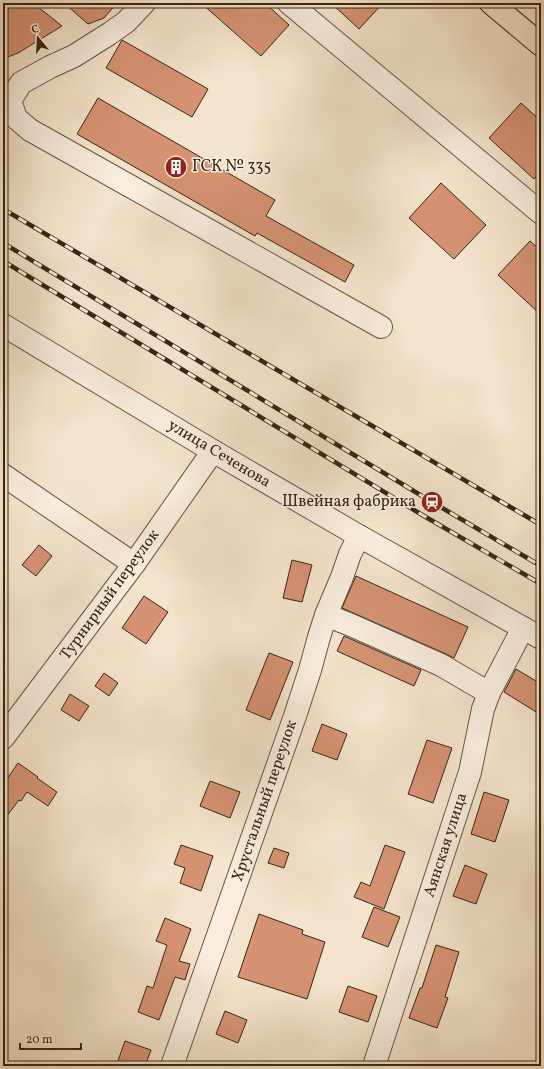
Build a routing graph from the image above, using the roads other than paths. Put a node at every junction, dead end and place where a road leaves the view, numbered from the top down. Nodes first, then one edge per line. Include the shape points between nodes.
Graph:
1 (144, 3) edge
2 (289, 3) edge
3 (491, 3) edge
4 (541, 44) edge
5 (538, 205) edge
6 (3, 325) edge
7 (381, 327) dead end
8 (213, 451) junction
9 (3, 475) edge
10 (358, 536) junction
11 (134, 564) junction
12 (326, 615) junction
13 (532, 633) edge
14 (489, 693) junction
15 (3, 738) edge
16 (172, 1066) edge
17 (374, 1066) edge

1 - 7 street via 110,34 21,83 10,101 16,118 30,130
2 - 5 street
3 - 4 highway
6 - 8 street, улица Сеченова
8 - 10 street, улица Сеченова
8 - 11 street, Турнирный переулок
9 - 11 street
10 - 12 street, Хрустальный переулок
10 - 13 street, улица Сеченова
11 - 15 street, Турнирный переулок
12 - 14 street via 441,665
12 - 16 street, Хрустальный переулок via 295,716
13 - 14 street, Аянская улица
14 - 17 street, Аянская улица via 483,709 470,772

